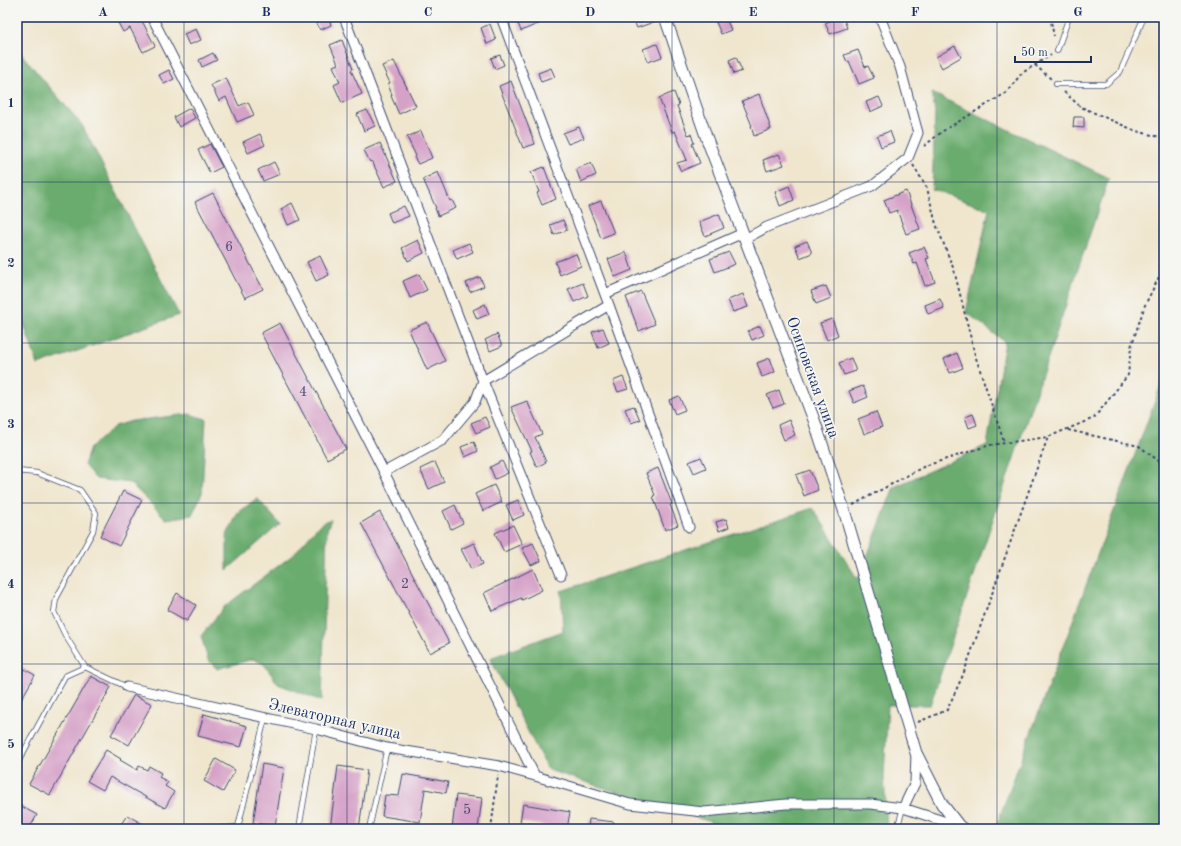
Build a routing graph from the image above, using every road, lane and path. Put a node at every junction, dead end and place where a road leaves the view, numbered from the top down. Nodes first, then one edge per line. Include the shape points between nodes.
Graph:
1 (152, 17) edge
2 (344, 17) edge
3 (501, 17) edge
4 (665, 17) edge
5 (880, 17) edge
6 (1050, 17) edge
7 (1069, 17) edge
8 (1144, 17) edge
9 (1057, 51) junction
10 (1035, 65) junction
11 (1056, 84) junction
12 (1164, 138) edge
13 (908, 158) junction
14 (744, 236) junction
15 (1164, 267) edge
16 (605, 294) junction
17 (609, 305) junction
18 (483, 381) junction
19 (1067, 430) junction
20 (1048, 437) junction
21 (1004, 442) junction
22 (1164, 465) edge
23 (17, 471) edge
24 (384, 472) junction
25 (844, 510) junction
26 (689, 527) dead end
27 (561, 575) dead end
28 (85, 667) junction
29 (127, 687) joint
30 (265, 718) junction
31 (908, 727) junction
32 (316, 729) junction
33 (387, 748) junction
34 (916, 753) junction
35 (17, 764) edge
36 (499, 766) junction
37 (535, 776) junction
38 (903, 808) junction
39 (237, 828) edge
40 (961, 828) edge
41 (216, 829) edge
42 (299, 829) edge
43 (369, 829) edge
44 (491, 829) edge
45 (897, 829) edge

1 - 24 street
2 - 18 street
3 - 16 street
4 - 14 street, Осиповская улица
5 - 13 street via 900,67 918,133
6 - 9 path
7 - 9 lane
8 - 11 lane via 1120,72 1106,84
9 - 10 path
10 - 11 path
10 - 13 path via 1022,73 1006,92 943,131
11 - 12 path via 1081,107 1136,131
13 - 14 street via 872,186
13 - 21 path via 927,188 936,224 954,270 975,355
14 - 16 street
14 - 25 street, Осиповская улица via 814,420
15 - 19 path via 1145,305 1131,347 1128,375 1094,418
16 - 17 street
17 - 18 street
17 - 26 street
18 - 24 street via 475,402 443,440
18 - 27 street
19 - 20 path
19 - 22 path via 1139,446
20 - 21 path
20 - 31 path via 963,675 947,710
21 - 25 path via 925,466
23 - 28 lane via 37,473 80,490 96,513 93,531 56,599 54,612
24 - 37 street
25 - 31 street, Осиповская улица
28 - 29 lane
28 - 35 lane via 65,676
29 - 30 street, Элеваторная улица
30 - 32 street, Элеваторная улица
30 - 39 lane
31 - 34 street, Осиповская улица
32 - 33 street, Элеваторная улица
32 - 42 lane
33 - 36 street, Элеваторная улица
33 - 43 lane
34 - 38 street via 915,783
34 - 40 street via 942,804
36 - 37 street, Элеваторная улица
36 - 44 path
37 - 38 street, Элеваторная улица via 630,804 704,812 786,804 870,804
38 - 40 street, Элеваторная улица
38 - 45 lane
39 - 41 lane

